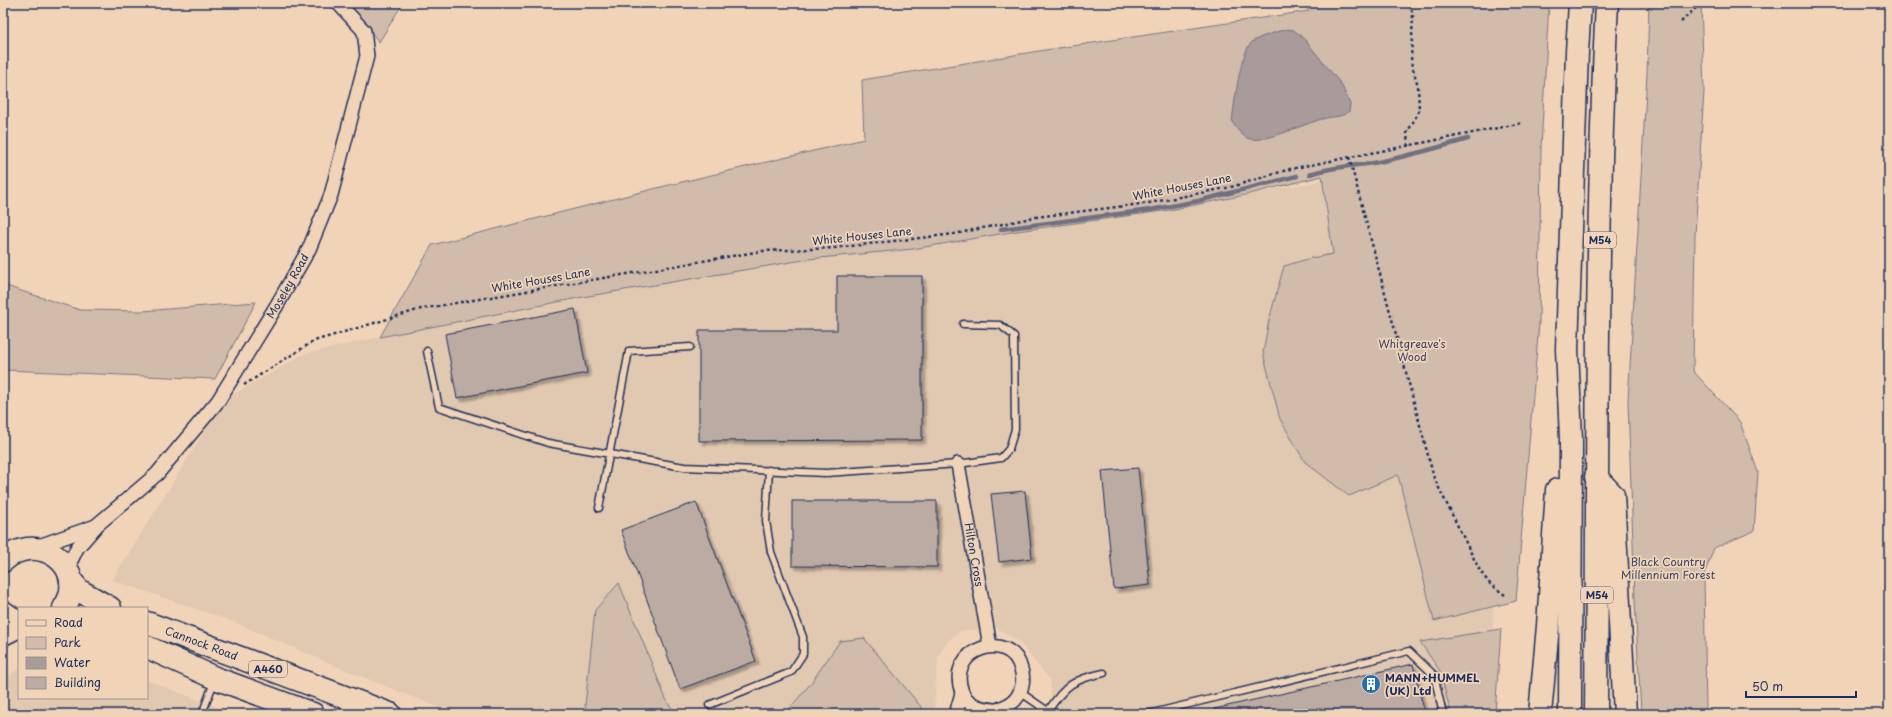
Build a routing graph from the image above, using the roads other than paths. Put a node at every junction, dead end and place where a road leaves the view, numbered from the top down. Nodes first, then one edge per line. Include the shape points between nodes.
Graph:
1 (338, 3) edge
2 (1580, 3) edge
3 (1607, 3) edge
4 (963, 324) dead end
5 (690, 347) dead end
6 (1567, 349) junction
7 (426, 352) dead end
8 (609, 453) junction
9 (958, 464) junction
10 (769, 470) junction
11 (1596, 477) junction
12 (599, 508) dead end
13 (97, 525) junction
14 (19, 549) edge
15 (3, 561) edge
16 (69, 575) junction
17 (64, 607) edge
18 (108, 607) edge
19 (3, 612) edge
20 (18, 622) edge
21 (148, 623) edge
22 (18, 632) edge
23 (3, 639) edge
24 (990, 646) junction
25 (148, 647) edge
26 (1104, 673) dead end
27 (216, 678) junction
28 (1020, 692) junction
29 (962, 693) junction
30 (709, 705) dead end
31 (993, 712) edge
32 (1050, 713) edge
33 (202, 714) edge
34 (313, 714) edge
35 (390, 714) edge
36 (956, 714) edge
37 (1148, 714) edge
38 (1443, 714) edge
39 (1540, 714) edge
40 (1570, 714) edge
41 (1596, 714) edge
42 (1625, 714) edge

1 - 13 street, Moseley Road via 364,31 367,56 331,195 309,250 218,401 157,474
2 - 6 highway, M54
3 - 11 highway, M54 via 1601,111
4 - 9 lane via 1000,325 1014,336 1015,429 1009,449 1001,458
5 - 8 lane via 629,351
6 - 39 highway, M54 via 1559,422 1555,541
6 - 40 highway, M54 via 1571,439
7 - 8 lane via 439,407 548,442
8 - 10 lane via 684,467
8 - 12 lane
9 - 10 lane via 826,473
9 - 24 street, Hilton Cross
10 - 30 lane via 766,521 771,552 803,637 803,654 792,672
11 - 41 highway, M54
11 - 42 highway via 1614,495
13 - 14 street, Moseley Road
13 - 16 street, Moseley Road via 77,548
14 - 15 highway
14 - 16 highway via 52,553 62,562
16 - 17 highway via 69,597
16 - 18 highway via 80,591
19 - 20 highway
21 - 35 highway, Cannock Road / A460
22 - 23 street
24 - 28 street via 1008,651 1016,658 1023,676
24 - 29 street via 978,649 965,659 960,669 959,682
25 - 27 highway, Cannock Road / A460
26 - 32 lane via 1082,677 1060,692
27 - 33 lane
27 - 34 highway, Cannock Road / A460
28 - 31 street via 1013,702
28 - 32 lane
29 - 31 street via 976,707
29 - 36 street
37 - 38 lane via 1409,651 1434,675

